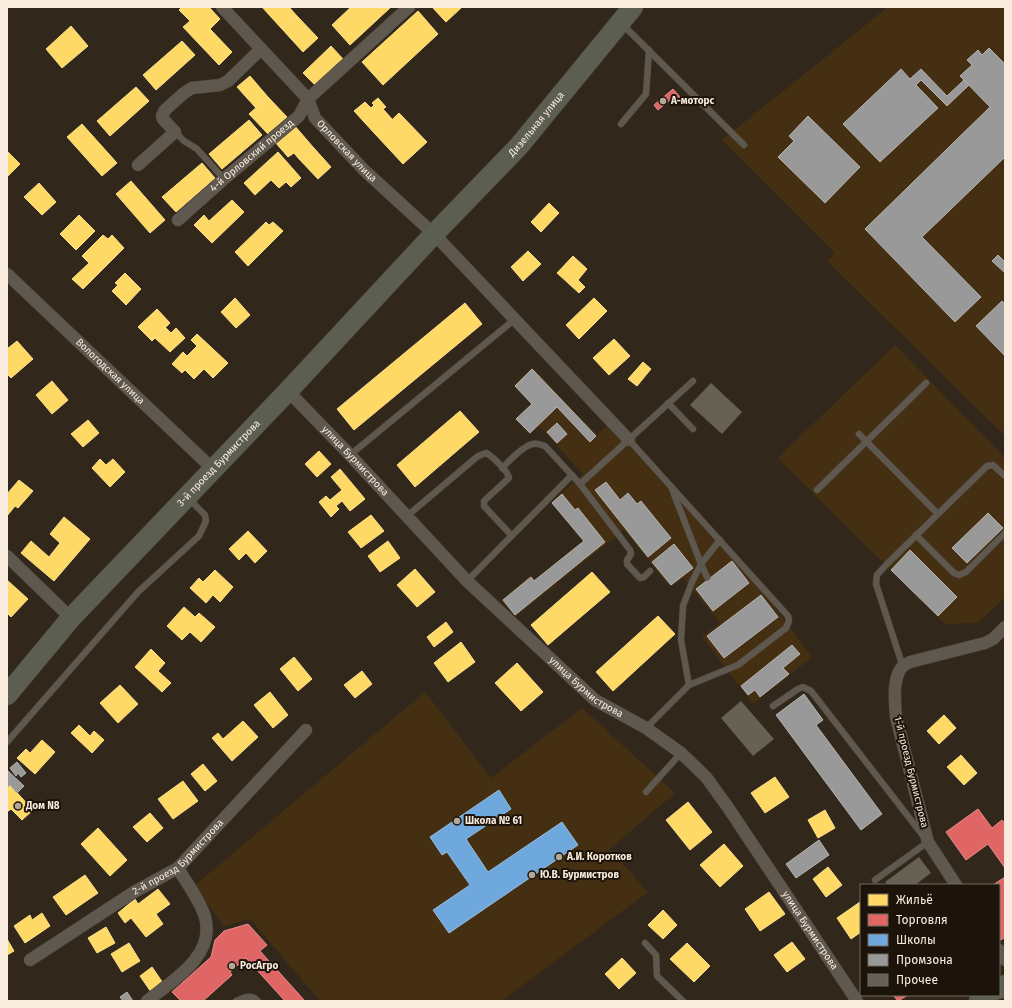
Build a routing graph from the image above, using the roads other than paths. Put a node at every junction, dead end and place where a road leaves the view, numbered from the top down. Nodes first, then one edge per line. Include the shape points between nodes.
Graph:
1 (222, 7) edge
2 (408, 7) edge
3 (633, 7) edge
4 (620, 23) junction
5 (261, 49) junction
6 (649, 50) junction
7 (308, 99) junction
8 (621, 124) dead end
9 (175, 132) junction
10 (744, 145) dead end
11 (138, 165) dead end
12 (224, 179) junction
13 (178, 220) dead end
14 (434, 234) junction
15 (7, 274) edge
16 (515, 319) junction
17 (693, 381) dead end
18 (926, 383) dead end
19 (288, 391) junction
20 (668, 403) junction
21 (693, 428) dead end
22 (859, 434) dead end
23 (629, 440) junction
24 (866, 441) junction
25 (350, 455) junction
26 (502, 468) junction
27 (213, 469) junction
28 (572, 475) junction
29 (1005, 476) edge
30 (580, 484) junction
31 (670, 485) junction
32 (817, 490) dead end
33 (186, 497) junction
34 (938, 514) junction
35 (407, 516) junction
36 (1005, 533) edge
37 (916, 535) junction
38 (512, 536) junction
39 (720, 540) junction
40 (7, 556) edge
41 (701, 564) junction
42 (650, 571) dead end
43 (707, 577) dead end
44 (467, 581) junction
45 (71, 618) junction
46 (1005, 627) edge
47 (903, 667) junction
48 (690, 685) junction
49 (7, 695) edge
50 (773, 706) dead end
51 (646, 728) junction
52 (306, 730) dead end
53 (7, 742) edge
54 (681, 753) junction
55 (646, 792) dead end
56 (928, 842) junction
57 (178, 868) junction
58 (875, 880) dead end
59 (955, 884) edge
60 (645, 943) dead end
61 (30, 960) dead end
62 (147, 1001) edge
63 (236, 1001) edge
64 (258, 1001) edge
65 (682, 1001) edge
66 (857, 1001) edge

1 - 5 street, Орловская улица
2 - 7 street, 4-й Орловский проезд
3 - 4 main road, Дизельная улица
4 - 6 lane
4 - 14 main road, Дизельная улица via 518,146
5 - 7 street, Орловская улица
5 - 9 street via 228,81 220,85 192,88 165,110 163,119
6 - 8 lane via 646,94
6 - 10 lane
7 - 12 street, 4-й Орловский проезд via 299,116
7 - 14 street, Орловская улица via 315,118 364,170
9 - 11 street
9 - 12 lane via 184,142 197,149
12 - 13 street, 4-й Орловский проезд
14 - 16 street
14 - 19 main road, 3-й проезд Бурмистрова
15 - 27 street, Вологодская улица
16 - 23 street
16 - 25 lane
17 - 20 lane
18 - 24 lane
19 - 25 street, улица Бурмистрова
19 - 27 main road, 3-й проезд Бурмистрова
20 - 21 lane
20 - 23 lane
22 - 24 lane
23 - 30 lane
23 - 31 lane
24 - 32 lane
24 - 34 lane
25 - 35 street, улица Бурмистрова
26 - 28 lane via 526,447 539,444 545,446
26 - 35 lane via 490,455 482,454
26 - 38 lane via 508,474 508,480 483,504
27 - 33 main road, 3-й проезд Бурмистрова
28 - 30 lane
28 - 38 lane
29 - 34 lane via 993,465 987,466
30 - 42 lane via 630,550 627,564 640,578
31 - 39 lane
31 - 41 lane
33 - 45 main road, 3-й проезд Бурмистрова
33 - 53 lane via 205,515 206,521 199,536 138,592
34 - 37 lane
35 - 44 street, улица Бурмистрова
36 - 37 lane via 966,572 958,575
37 - 47 lane via 886,564 875,580
38 - 44 lane
39 - 41 lane
39 - 48 lane via 788,616 789,624 781,633 738,665
40 - 45 street
41 - 43 lane
41 - 48 lane via 686,595 682,612 681,640
44 - 51 street, улица Бурмистрова via 595,700
45 - 49 main road, 3-й проезд Бурмистрова
46 - 47 street via 985,643 910,662
47 - 56 street, 1-й проезд Бурмистрова via 896,682 896,717
48 - 51 lane
50 - 56 lane via 798,689 811,691
51 - 54 street, улица Бурмистрова
52 - 57 street, 2-й проезд Бурмистрова
54 - 55 lane
54 - 66 street, улица Бурмистрова via 706,777 727,806
56 - 58 lane
56 - 59 street, 1-й проезд Бурмистрова
57 - 61 street, 2-й проезд Бурмистрова via 134,892
57 - 62 street via 202,909 206,925 204,941 191,966
60 - 65 lane via 656,955 657,976
63 - 64 lane via 250,996

